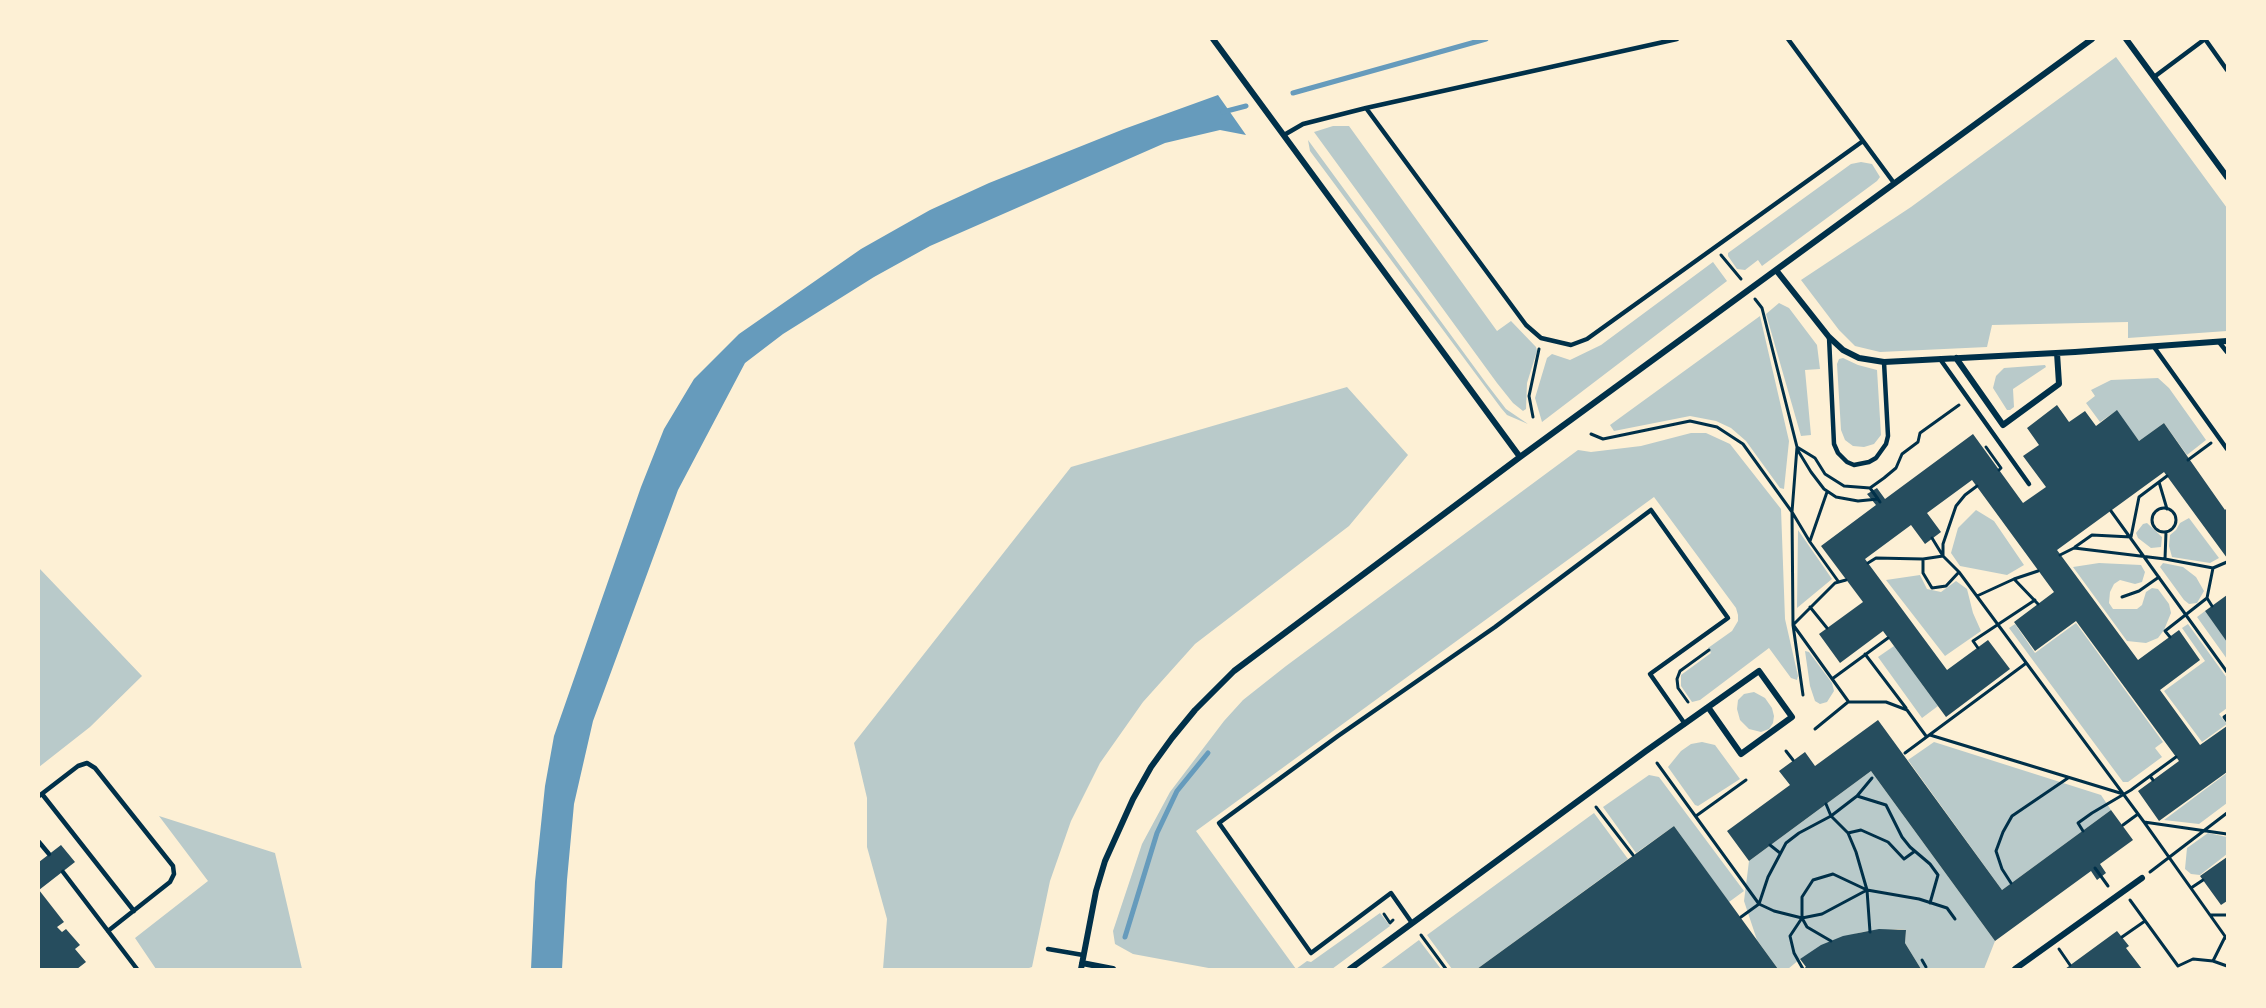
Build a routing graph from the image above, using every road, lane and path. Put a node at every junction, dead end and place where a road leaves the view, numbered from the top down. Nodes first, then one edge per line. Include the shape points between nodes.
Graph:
1 (1214, 39) edge
2 (1677, 39) edge
3 (1788, 39) edge
4 (2092, 39) edge
5 (2126, 39) edge
6 (2205, 39) edge
7 (2227, 70) edge
8 (2154, 77) junction
9 (1366, 108) junction
10 (1284, 135) junction
11 (1863, 141) junction
12 (2227, 177) edge
13 (1894, 183) junction
14 (1712, 250) junction
15 (1776, 270) junction
16 (1741, 279) dead end
17 (1755, 299) dead end
18 (1829, 337) junction
19 (1541, 338) junction
20 (2227, 341) edge
21 (2219, 342) junction
22 (2154, 347) junction
23 (2227, 352) edge
24 (2057, 353) junction
25 (1956, 358) junction
26 (1940, 359) junction
27 (1884, 362) junction
28 (1533, 417) dead end
29 (1591, 434) dead end
30 (2212, 442) dead end
31 (1797, 447) junction
32 (1986, 447) dead end
33 (2227, 449) edge
34 (1520, 457) junction
35 (2188, 460) dead end
36 (1999, 470) dead end
37 (2167, 476) dead end
38 (2159, 482) junction
39 (2029, 484) dead end
40 (1977, 486) dead end
41 (1870, 488) dead end
42 (1827, 492) junction
43 (2167, 509) junction
44 (2111, 511) dead end
45 (1792, 512) junction
46 (2166, 532) junction
47 (2131, 537) junction
48 (1932, 538) dead end
49 (1810, 542) junction
50 (2074, 548) junction
51 (2060, 555) dead end
52 (1943, 556) junction
53 (2145, 556) junction
54 (1923, 559) junction
55 (2165, 559) junction
56 (2227, 561) edge
57 (1868, 563) dead end
58 (2213, 568) junction
59 (2038, 571) dead end
60 (1959, 572) junction
61 (2159, 577) junction
62 (2014, 579) junction
63 (1846, 580) dead end
64 (1838, 581) junction
65 (1977, 596) junction
66 (2122, 597) dead end
67 (2207, 598) junction
68 (2035, 600) junction
69 (2038, 604) dead end
70 (2212, 606) dead end
71 (1810, 607) junction
72 (2186, 615) junction
73 (1996, 624) junction
74 (1793, 625) junction
75 (1827, 628) dead end
76 (2170, 637) dead end
77 (1888, 638) dead end
78 (1977, 648) dead end
79 (1709, 650) dead end
80 (1865, 654) junction
81 (2025, 664) junction
82 (2227, 672) edge
83 (1832, 679) junction
84 (1803, 695) dead end
85 (1688, 702) dead end
86 (1848, 702) junction
87 (1708, 707) junction
88 (1907, 710) junction
89 (2227, 715) edge
90 (2227, 721) edge
91 (1685, 723) junction
92 (1815, 729) dead end
93 (1928, 736) junction
94 (1786, 751) dead end
95 (1905, 753) dead end
96 (2176, 757) dead end
97 (1793, 760) dead end
98 (1657, 763) dead end
99 (2150, 776) junction
100 (2069, 777) junction
101 (1872, 778) dead end
102 (1746, 780) dead end
103 (2153, 780) dead end
104 (2122, 793) junction
105 (40, 795) edge
106 (1857, 796) junction
107 (1826, 804) dead end
108 (1596, 807) dead end
109 (2227, 813) edge
110 (2138, 814) junction
111 (1695, 816) junction
112 (1831, 816) junction
113 (2144, 822) junction
114 (2123, 825) dead end
115 (2083, 831) dead end
116 (2204, 831) junction
117 (1848, 833) junction
118 (2227, 834) edge
119 (39, 842) edge
120 (1770, 845) dead end
121 (1915, 851) junction
122 (1780, 853) junction
123 (49, 854) dead end
124 (1633, 855) dead end
125 (2168, 856) junction
126 (2095, 868) dead end
127 (63, 872) dead end
128 (1946, 873) dead end
129 (1938, 875) junction
130 (2142, 878) joint
131 (2203, 880) dead end
132 (2011, 884) dead end
133 (2108, 886) dead end
134 (2190, 888) junction
135 (1867, 890) junction
136 (2124, 891) junction
137 (1930, 903) junction
138 (1759, 904) junction
139 (134, 911) junction
140 (1384, 914) dead end
141 (2210, 915) junction
142 (2227, 915) edge
143 (1741, 917) dead end
144 (1802, 918) junction
145 (1955, 919) dead end
146 (1393, 920) dead end
147 (2145, 921) junction
148 (1412, 923) junction
149 (108, 931) junction
150 (1869, 932) dead end
151 (1421, 935) dead end
152 (2122, 938) dead end
153 (2226, 938) edge
154 (1831, 941) dead end
155 (2054, 941) junction
156 (1048, 949) dead end
157 (1922, 960) dead end
158 (2213, 961) junction
159 (1082, 962) edge
160 (2070, 965) dead end
161 (2227, 966) edge
162 (1926, 967) dead end
163 (137, 969) edge
164 (1113, 969) edge
165 (1350, 969) edge
166 (1446, 969) edge
167 (1803, 969) edge
168 (2015, 969) edge

1 - 10 street
2 - 9 lane
3 - 11 lane
4 - 13 street
5 - 8 street
6 - 7 lane
6 - 8 lane
8 - 12 street
9 - 10 lane via 1324,117
9 - 19 lane via 1518,315
10 - 34 street
11 - 13 lane
11 - 14 lane
13 - 15 street
14 - 16 path via 1724,257
14 - 19 lane via 1587,339 1571,345
15 - 18 street
15 - 34 street
17 - 31 path via 1762,308
18 - 27 street via 1859,358
18 - 27 lane via 1833,444 1847,462 1861,464 1876,458 1887,444
19 - 28 path via 1529,396
20 - 21 street
21 - 22 street
21 - 23 lane
22 - 24 street
22 - 33 lane
24 - 25 street
24 - 25 street via 2059,384 2003,425
25 - 26 street
26 - 27 street
26 - 39 lane
29 - 45 path via 1603,439 1690,421 1717,427 1743,444
30 - 35 path
31 - 42 path
31 - 45 path
32 - 36 path
34 - 159 street via 1259,651 1194,710 1151,767 1117,832 1096,891
37 - 38 path
38 - 43 path
38 - 47 path via 2139,497
40 - 52 path via 1956,506 1943,544
41 - 42 path via 1879,500 1847,500
42 - 49 path
43 - 46 path via 2176,520
43 - 46 path via 2157,511 2153,518 2156,528
44 - 47 path
45 - 49 path
45 - 74 path
46 - 55 path
47 - 50 path via 2092,535
47 - 53 path
48 - 52 path
49 - 64 path
50 - 51 path
50 - 53 path
52 - 54 path
52 - 60 path
53 - 55 path
53 - 61 path
54 - 57 path via 1876,558
54 - 60 path via 1923,573 1932,588 1946,586
55 - 58 path
56 - 58 path
58 - 67 path
59 - 62 path
60 - 65 path
61 - 66 path
61 - 72 path
62 - 65 path
62 - 68 path
63 - 64 path
64 - 71 path
65 - 73 path
67 - 70 path
67 - 72 path
68 - 69 path
68 - 73 path
71 - 74 path
71 - 75 path
72 - 76 path via 2165,631
72 - 82 path
73 - 78 path via 1973,640
73 - 81 path
74 - 83 path
74 - 84 path
77 - 80 path
79 - 85 path via 1680,671 1678,688
80 - 83 path
80 - 88 path
81 - 93 path
81 - 104 path
83 - 86 path
86 - 88 path via 1886,702
86 - 92 path
87 - 87 street via 1741,754 1792,717 1759,671
87 - 91 street
88 - 93 path
89 - 90 path
91 - 148 street
91 - 148 lane via 1650,674 1728,618 1651,510 1219,824 1311,953 1391,893
93 - 95 path
93 - 100 path
94 - 97 path
96 - 99 path
98 - 111 path
99 - 103 path
99 - 104 path
100 - 104 path
100 - 132 path via 2012,816 2002,832 1996,851
101 - 106 path
102 - 111 path
104 - 110 path
104 - 115 path via 2078,824
105 - 139 lane
105 - 139 lane via 78,766 87,763 95,768 173,866 170,882
106 - 112 path
106 - 121 path via 1886,805 1898,832
107 - 112 path
108 - 124 path
109 - 116 path
110 - 113 path
110 - 114 path
111 - 138 path
112 - 117 path
112 - 122 path via 1799,833
113 - 116 path
113 - 125 path
116 - 118 path
116 - 125 path
117 - 121 path via 1861,830 1888,842 1904,858
117 - 135 path
119 - 123 lane
120 - 122 path
121 - 129 path
122 - 138 path
125 - 130 path
125 - 134 path
126 - 133 path
127 - 149 lane
128 - 129 path
129 - 137 path
130 - 136 street
131 - 134 path
134 - 141 path
135 - 137 path
135 - 144 path via 1822,914
135 - 144 path via 1833,874 1813,880 1802,897
135 - 150 path
136 - 147 path
136 - 155 street
137 - 145 path via 1947,908
138 - 143 path
138 - 144 path
139 - 149 lane
140 - 146 path via 1390,922
141 - 142 path
141 - 153 path
144 - 154 path via 1807,927
144 - 167 path via 1790,936
147 - 152 path
147 - 158 path via 2178,966 2193,959
148 - 165 street
149 - 163 lane
151 - 166 path
153 - 158 path
155 - 160 path
155 - 168 street
156 - 159 lane
157 - 162 path
158 - 161 path
159 - 164 street

